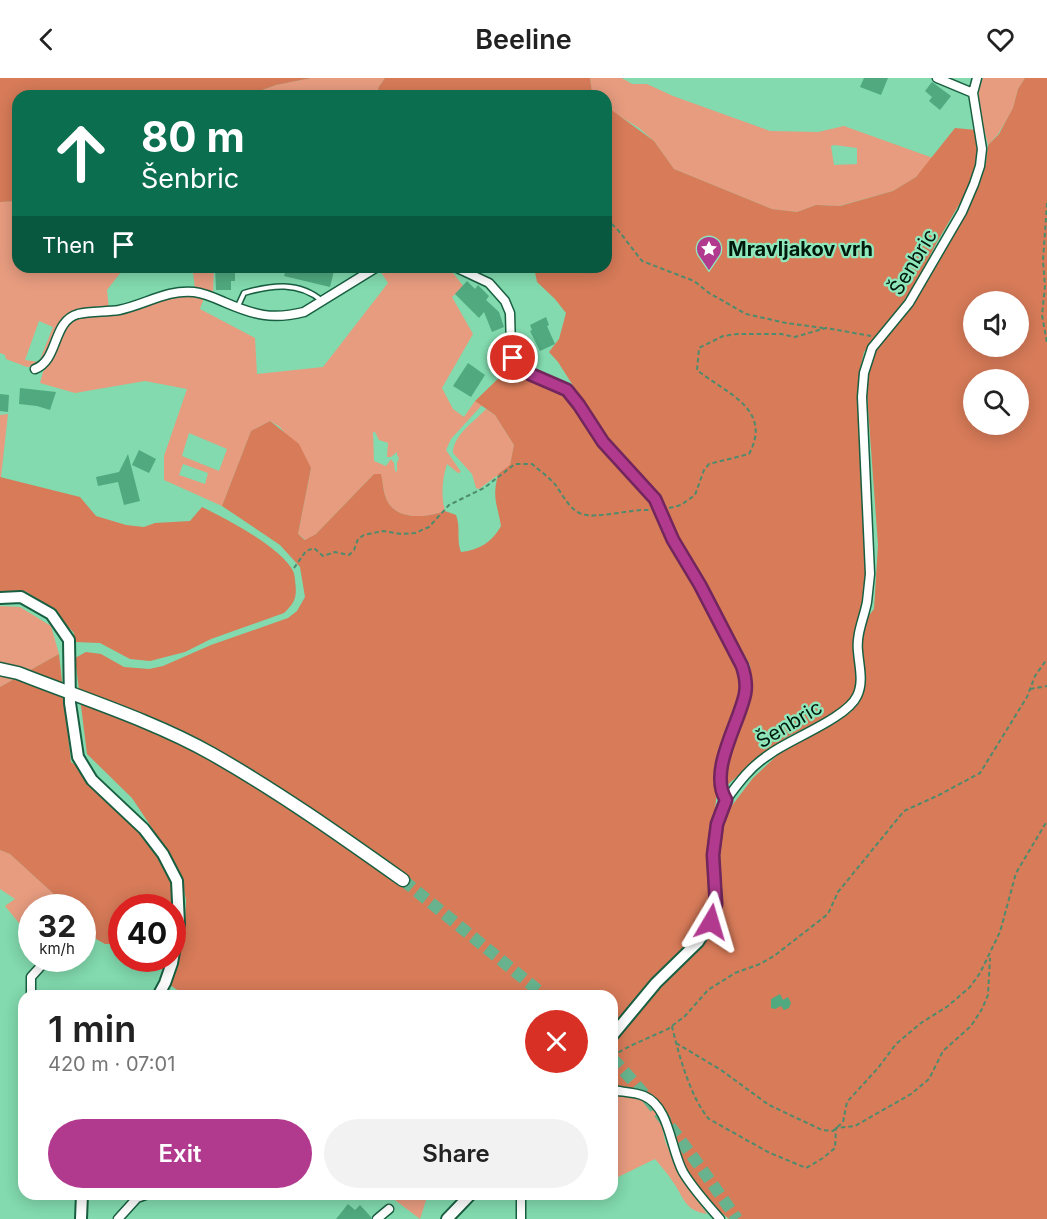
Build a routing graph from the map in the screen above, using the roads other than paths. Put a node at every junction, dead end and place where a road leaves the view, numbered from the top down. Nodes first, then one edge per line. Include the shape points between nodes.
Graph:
1 (937, 78) edge
2 (977, 78) edge
3 (973, 93) junction
4 (367, 273) edge
5 (469, 273) edge
6 (323, 301) junction
7 (237, 308) junction
8 (35, 369) dead end
9 (0, 598) edge
10 (0, 669) edge
11 (70, 694) junction
12 (726, 800) junction
13 (403, 880) tunnel mouth
14 (36, 972) edge
15 (31, 990) edge
16 (161, 990) edge
17 (618, 1029) edge
18 (618, 1091) edge
19 (82, 1200) edge
20 (135, 1200) edge
21 (465, 1200) edge
22 (521, 1200) edge
23 (389, 1209) dead end
24 (81, 1219) edge
25 (118, 1219) edge
26 (378, 1219) edge
27 (447, 1219) edge
28 (521, 1219) edge
29 (720, 1219) edge

1 - 3 street
2 - 3 street, Šenbric
3 - 12 street, Šenbric via 982,149 974,184 909,303 872,348 864,373 870,574 858,641 857,697 824,723 752,766
4 - 6 street
5 - 12 street, Šenbric via 489,282 505,301 510,313 513,358 519,367 567,390 603,442 655,499 742,666 746,693 720,780
6 - 7 street via 304,312 274,317
6 - 7 lane via 312,292 267,286 244,293
7 - 8 street via 195,292 178,292 120,309 78,314 69,318 48,359
9 - 11 street via 21,597 51,614 69,640
10 - 11 main road
11 - 13 main road via 210,753 310,814
11 - 16 street via 78,757 92,780 144,829 177,881 179,924 172,963
12 - 17 street via 717,824 713,855 716,904 711,922 698,942 656,983
14 - 15 street via 31,977
18 - 29 street via 654,1102 664,1116 682,1171
19 - 24 street
20 - 25 street
21 - 27 street
22 - 28 street
23 - 26 street

